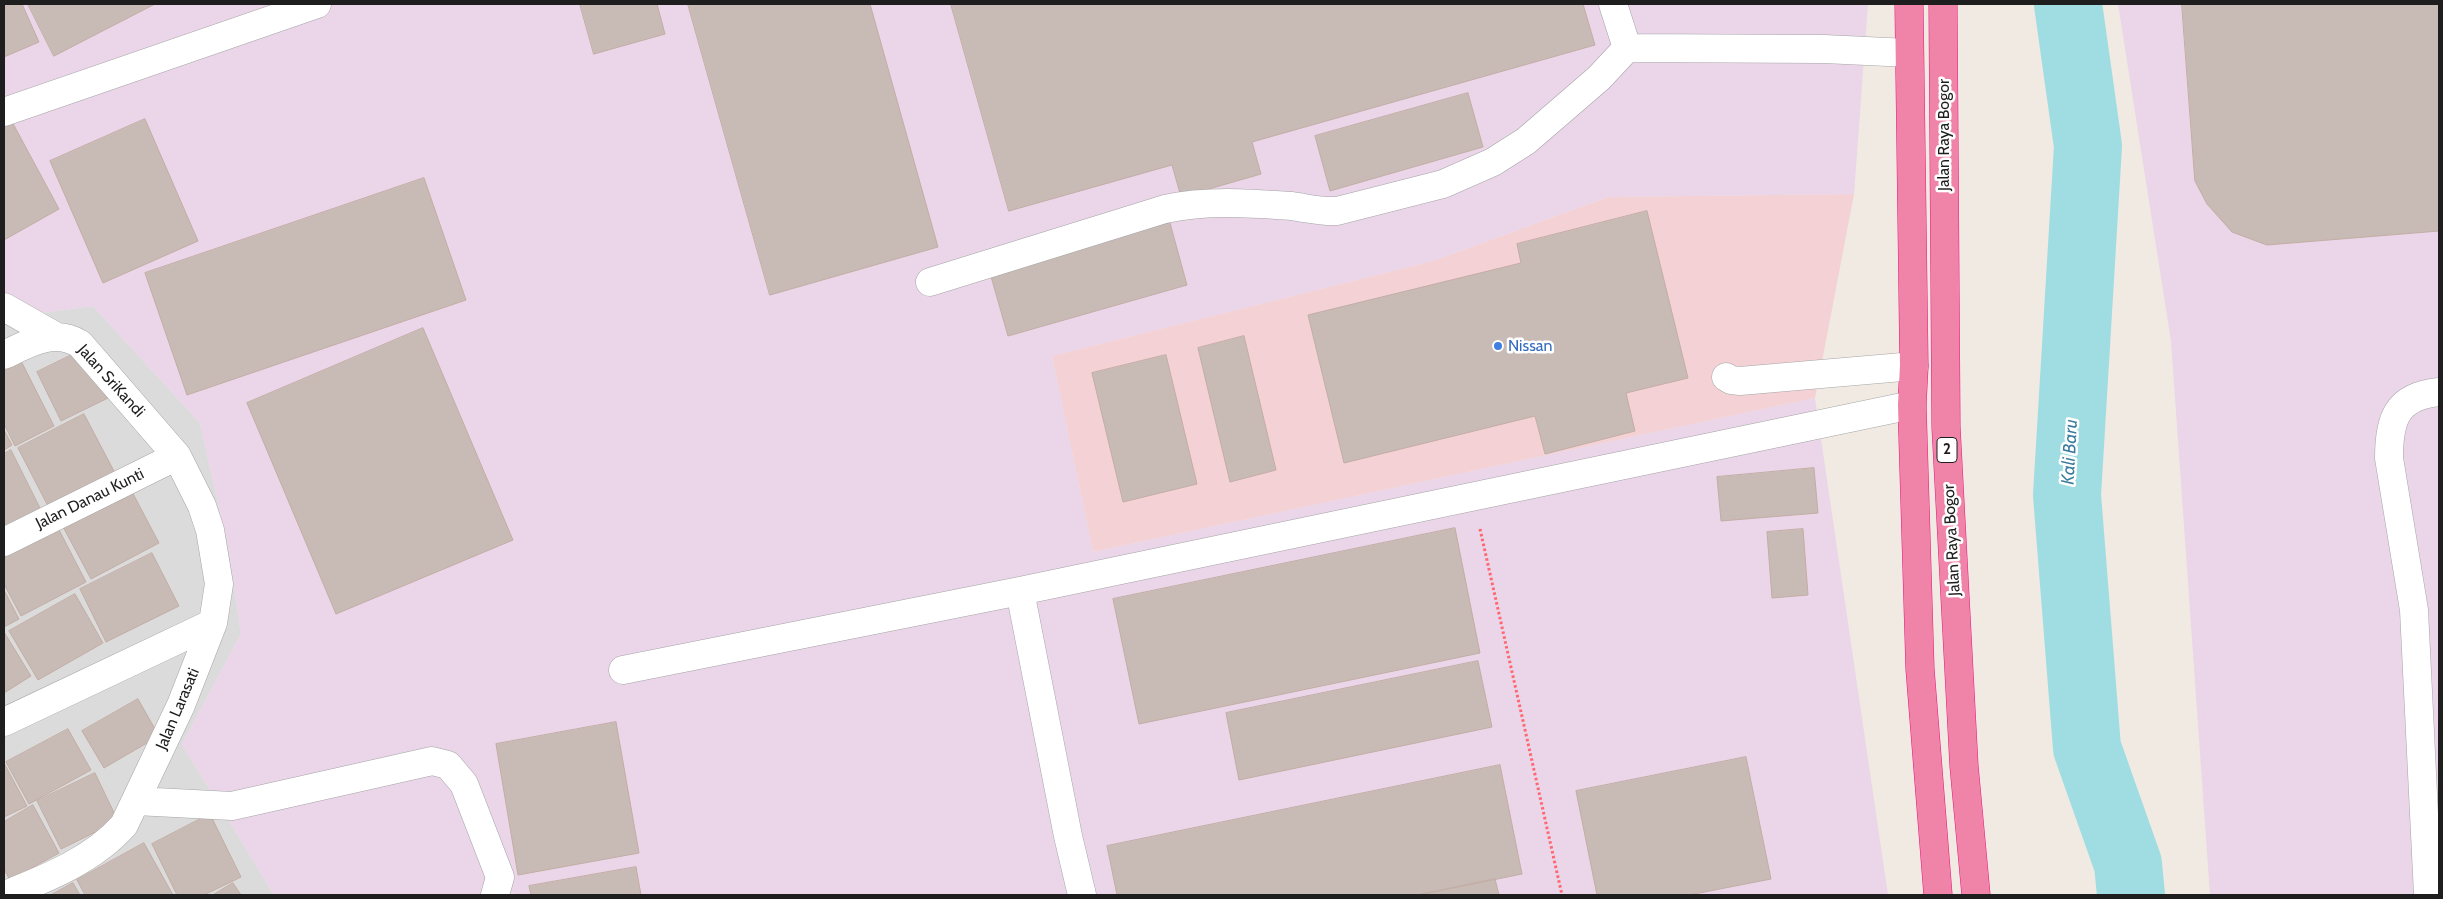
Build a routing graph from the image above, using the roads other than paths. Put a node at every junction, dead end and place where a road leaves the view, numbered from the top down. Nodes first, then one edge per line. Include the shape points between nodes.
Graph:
1 (317, 4) edge
2 (1613, 4) edge
3 (1909, 4) edge
4 (1943, 4) edge
5 (1627, 48) junction
6 (1909, 53) junction
7 (4, 112) edge
8 (930, 282) dead end
9 (4, 307) edge
10 (55, 336) junction
11 (4, 355) edge
12 (1914, 366) junction
13 (1726, 376) dead end
14 (2439, 392) edge
15 (1912, 405) junction
16 (177, 456) junction
17 (4, 542) edge
18 (1020, 591) junction
19 (213, 623) junction
20 (623, 670) dead end
21 (4, 722) edge
22 (136, 801) junction
23 (5, 895) edge
24 (495, 895) edge
25 (1082, 895) edge
26 (1938, 895) edge
27 (1976, 895) edge
28 (2428, 895) edge

1 - 7 street
2 - 5 street
3 - 6 highway, Jalan Raya Bogor / 2
4 - 27 highway, Jalan Raya Bogor / 2 via 1946,427 1964,766
5 - 6 street
5 - 8 street via 1599,78 1526,141 1493,162 1443,184 1337,211 1240,202 1190,204
6 - 12 highway, Jalan Raya Bogor / 2
9 - 10 street, Jalan SriKandi
10 - 11 street via 39,339
10 - 16 street, Jalan SriKandi via 80,344
12 - 13 street via 1740,381
12 - 15 highway, Jalan Raya Bogor / 2
14 - 28 street via 2419,396 2399,410 2392,420 2389,442 2414,610
15 - 18 street
15 - 26 highway, Jalan Raya Bogor / 2 via 1920,669
16 - 17 street, Jalan Danau Kunti
16 - 19 street, Jalan Larasati via 210,530 219,584
18 - 20 street
18 - 25 street
19 - 21 street
19 - 22 street, Jalan Larasati via 181,705
22 - 23 street, Jalan Larasati via 124,825 110,840 56,874
22 - 24 street via 232,806 432,761 441,762 453,769 464,784 500,877

